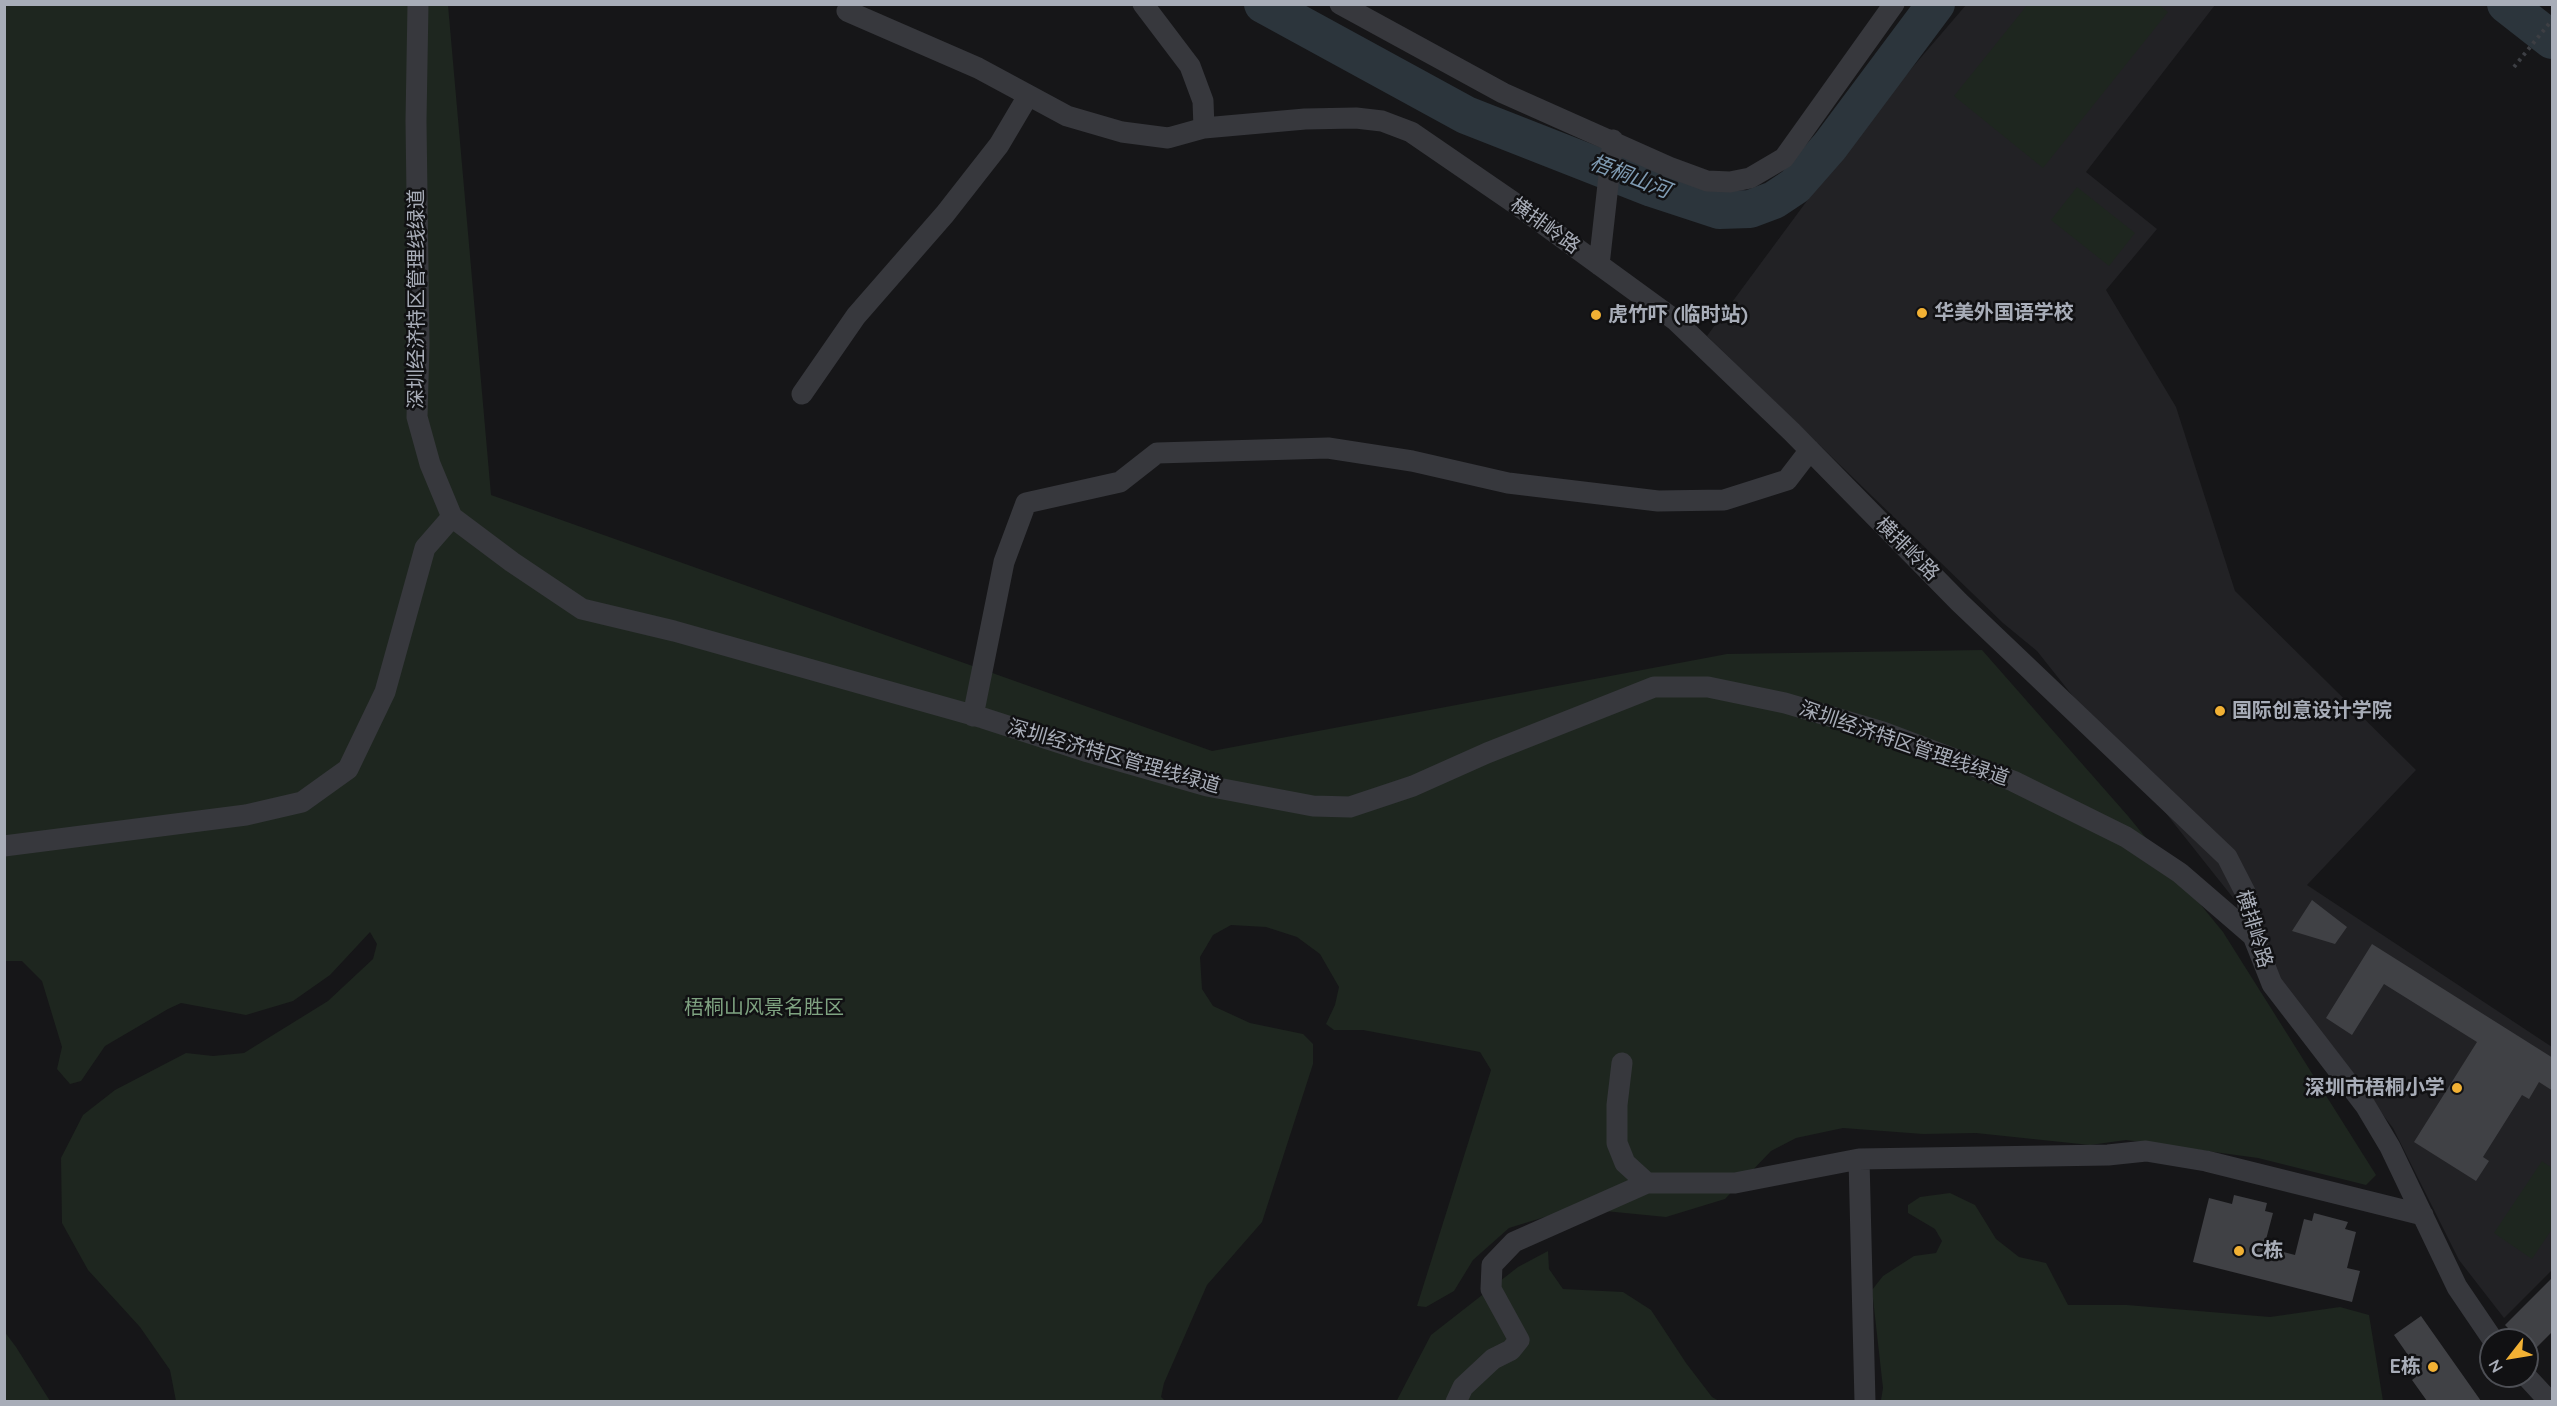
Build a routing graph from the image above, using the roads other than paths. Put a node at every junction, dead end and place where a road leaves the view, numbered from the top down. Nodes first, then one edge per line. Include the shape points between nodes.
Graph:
1 (418, 4) edge
2 (1143, 4) edge
3 (1340, 4) edge
4 (1894, 4) edge
5 (847, 11) dead end
6 (1028, 96) junction
7 (1204, 128) junction
8 (1613, 140) junction
9 (1599, 265) junction
10 (802, 394) dead end
11 (1810, 450) junction
12 (452, 517) junction
13 (974, 716) junction
14 (4, 846) edge
15 (2253, 936) junction
16 (1622, 1063) dead end
17 (1859, 1159) junction
18 (1647, 1183) junction
19 (2423, 1215) junction
20 (2485, 1328) edge
21 (2538, 1388) edge
22 (1456, 1401) edge
23 (1865, 1401) edge
24 (2550, 1401) edge

1 - 12 street, 深圳经济特区管理线绿道 via 417,417 430,464
2 - 7 street via 1190,66 1203,101
3 - 8 street via 1503,93
4 - 8 street via 1784,158 1750,178 1707,181
5 - 6 street, 横排岭路 via 978,68
6 - 7 street, 横排岭路 via 1067,116 1122,132 1168,138
6 - 10 street via 999,145 856,316
7 - 9 street, 横排岭路 via 1305,119 1382,121 1411,132
8 - 9 street
9 - 11 street, 横排岭路 via 1675,320
11 - 13 street via 1787,480 1724,500 1658,501 1509,483 1412,461 1328,448 1157,453 1120,482 1026,503 1004,562
11 - 15 street, 横排岭路 via 1959,602 2227,857 2246,894
12 - 13 street, 深圳经济特区管理线绿道 via 582,609 674,631
12 - 14 street via 425,548 385,692 348,769 302,802 246,815
13 - 15 street, 深圳经济特区管理线绿道 via 1207,786 1313,806 1350,807 1413,786 1654,687 1708,687 1883,732 2013,781 2126,837 2180,873
15 - 19 street, 横排岭路 via 2272,984 2365,1106
16 - 18 street via 1617,1143 1625,1163
17 - 18 street via 1735,1183
17 - 19 street via 2146,1151 2206,1161
17 - 23 street
18 - 22 street via 1514,1242 1492,1266 1491,1289 1519,1340 1463,1387
19 - 20 street, 横排岭路 via 2457,1287
21 - 24 street

